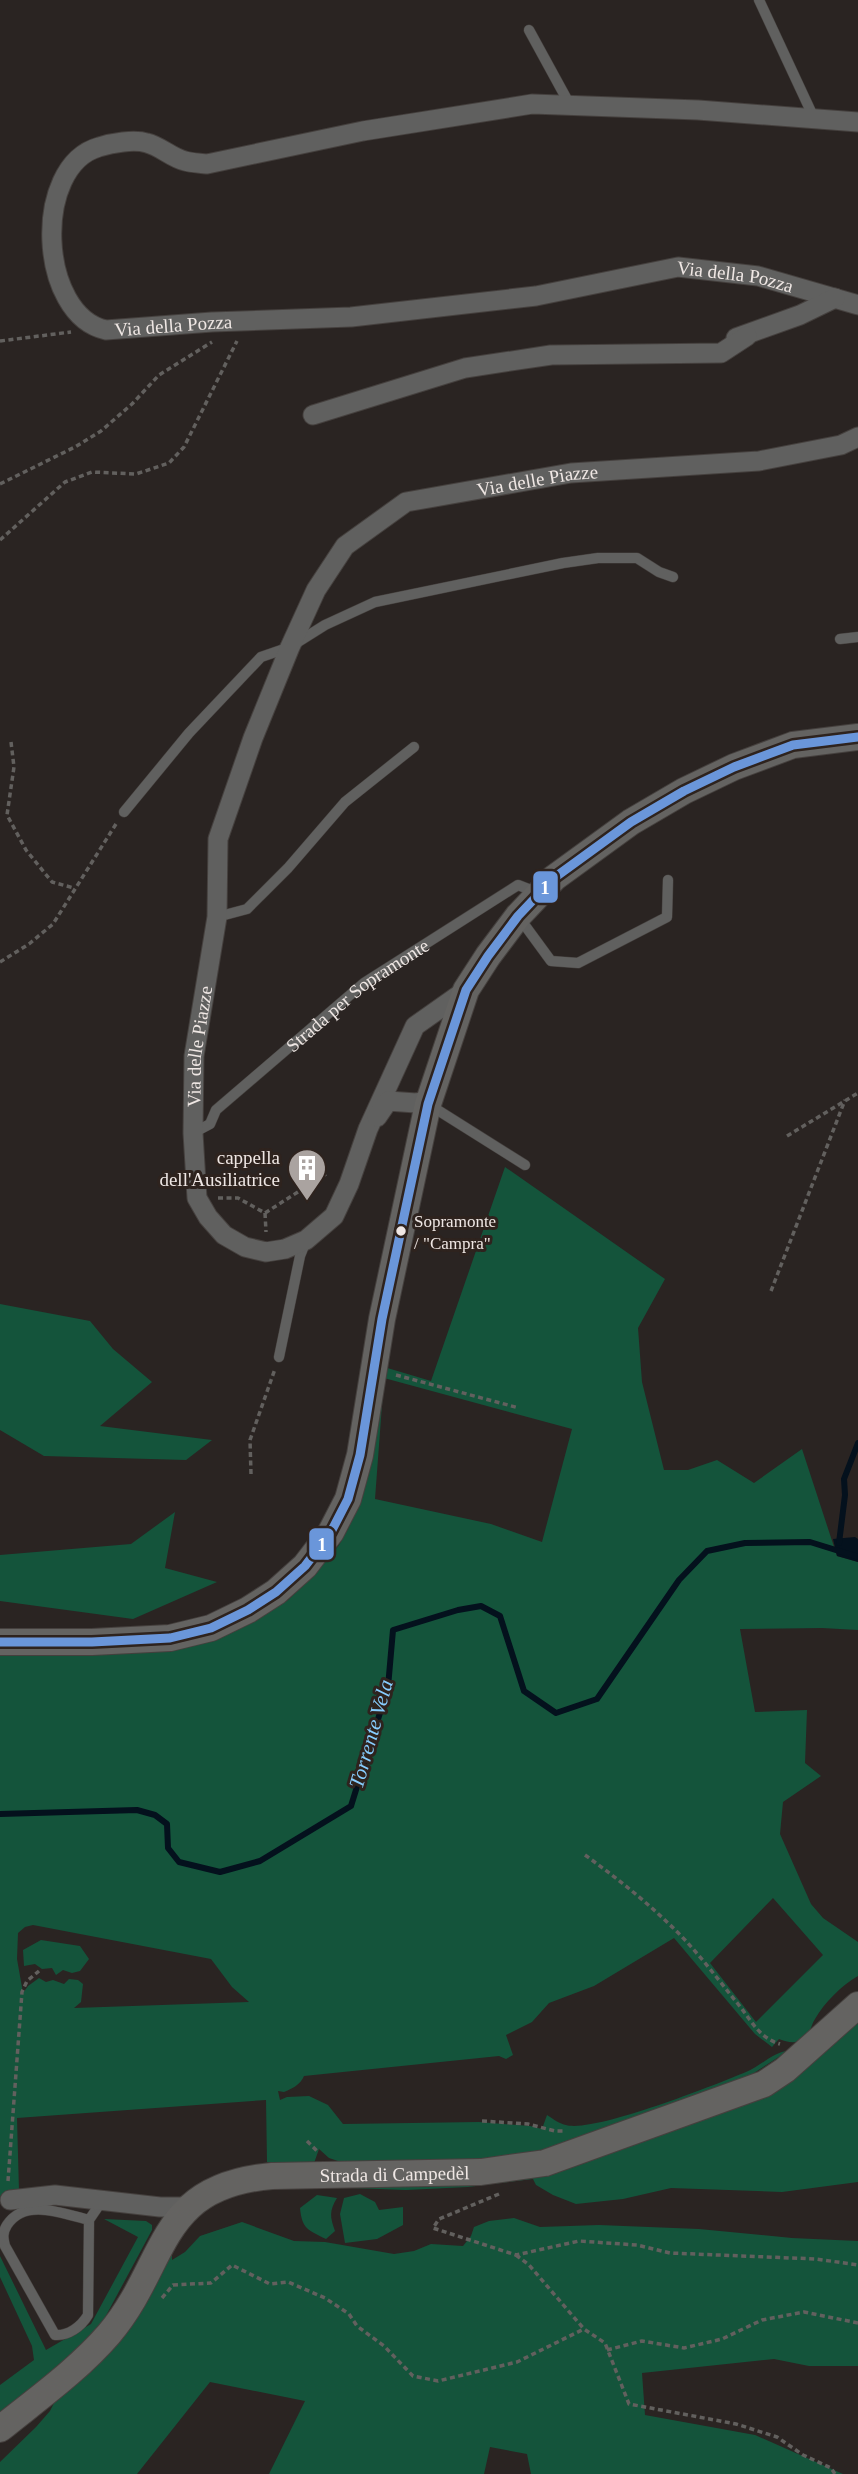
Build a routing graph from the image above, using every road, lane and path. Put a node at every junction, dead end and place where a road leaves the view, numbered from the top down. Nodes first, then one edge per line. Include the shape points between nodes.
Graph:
1 (759, 0) edge
2 (528, 30) dead end
3 (570, 105) junction
4 (814, 119) junction
5 (858, 122) edge
6 (835, 298) junction
7 (858, 305) edge
8 (247, 321) junction
9 (94, 327) junction
10 (747, 336) junction
11 (0, 341) edge
12 (214, 341) dead end
13 (594, 342) dead end
14 (313, 415) dead end
15 (858, 437) edge
16 (0, 484) edge
17 (0, 540) edge
18 (673, 577) dead end
19 (858, 637) edge
20 (840, 639) dead end
21 (290, 647) junction
22 (858, 737) edge
23 (11, 742) dead end
24 (414, 747) dead end
25 (124, 812) joint
26 (668, 880) dead end
27 (74, 888) junction
28 (539, 894) junction
29 (518, 916) junction
30 (217, 917) junction
31 (0, 962) edge
32 (466, 990) junction
33 (858, 1093) edge
34 (845, 1100) junction
35 (428, 1102) junction
36 (369, 1129) junction
37 (193, 1133) junction
38 (788, 1136) dead end
39 (525, 1166) dead end
40 (326, 1174) dead end
41 (238, 1198) dead end
42 (306, 1240) junction
43 (771, 1291) dead end
44 (279, 1357) joint
45 (374, 1369) junction
46 (519, 1408) dead end
47 (251, 1474) dead end
48 (0, 1642) edge
49 (585, 1855) dead end
50 (39, 1972) dead end
51 (858, 2005) edge
52 (775, 2043) dead end
53 (482, 2121) dead end
54 (565, 2131) dead end
55 (10, 2200) joint
56 (102, 2201) junction
57 (466, 2206) dead end
58 (188, 2207) junction
59 (89, 2220) junction
60 (516, 2255) junction
61 (858, 2265) edge
62 (156, 2306) dead end
63 (858, 2323) edge
64 (584, 2329) junction
65 (607, 2350) junction
66 (0, 2429) edge
67 (835, 2474) edge

1 - 4 lane
2 - 3 lane
3 - 4 street, Via della Pozza
3 - 9 street, Via della Pozza via 532,104 415,122 207,163 184,161 145,142 113,144 80,154 69,166 59,191 52,254 66,297
4 - 5 street, Via della Pozza
6 - 7 street, Via della Pozza
6 - 8 street, Via della Pozza via 758,276 678,267 536,296 351,317
6 - 10 street
8 - 9 street, Via della Pozza via 125,330
8 - 17 path via 184,447 169,464 136,474 92,472 65,482
9 - 11 path
10 - 13 street via 719,341
10 - 14 street via 721,353 551,355 465,369
12 - 16 path via 159,375 101,431
15 - 21 street, Via delle Piazze via 841,445 759,461 571,473 405,502 345,546 316,590
18 - 21 lane via 637,558 563,564 375,602
19 - 20 lane
21 - 25 lane via 261,657 189,733
21 - 30 street, Via delle Piazze via 218,839
22 - 28 main road via 793,745 684,791 592,849
23 - 27 path via 14,767 7,815 26,850 52,882
24 - 30 lane via 345,802 247,909
25 - 27 path
26 - 29 lane via 667,917 578,963 551,961
27 - 31 path via 53,924
28 - 29 main road
28 - 37 lane, Strada per Sopramonte via 518,885 364,984 216,1110 210,1124
29 - 32 main road
30 - 37 street, Via delle Piazze via 194,1056
32 - 35 main road
32 - 36 street, Via delle Piazze via 415,1026
33 - 34 path
34 - 38 path
34 - 43 path
35 - 36 street, Via delle Piazze via 388,1101
35 - 39 lane
35 - 45 main road
36 - 42 street, Via delle Piazze via 334,1216
37 - 42 street, Via delle Piazze via 197,1198 224,1235 266,1252
40 - 41 path via 265,1213
42 - 44 lane
44 - 47 path via 250,1440
45 - 46 path
45 - 48 main road via 348,1499 331,1532 305,1566 276,1592 211,1628 170,1638
49 - 52 path via 670,1924 755,2028
50 - 55 path via 22,1992 8,2160
51 - 58 main road, Strada di Campedèl via 764,2084 545,2163 481,2172 246,2178
53 - 54 path
55 - 56 street via 55,2195
56 - 58 street
56 - 59 lane
57 - 60 path via 439,2219 433,2228
58 - 66 main road, Strada di Campedèl via 107,2336
59 - 59 lane via 32,2210 13,2217 4,2231 5,2246 55,2335 68,2333 88,2315
60 - 61 path via 579,2241 637,2245 670,2253
60 - 64 path
62 - 64 path via 173,2285 211,2283 232,2264 270,2284 288,2282 325,2298 349,2314 414,2376 438,2381 517,2362
63 - 65 path via 804,2312 762,2320 722,2339 684,2348 642,2341
64 - 65 path via 605,2343
65 - 67 path via 629,2404 736,2424 777,2437

